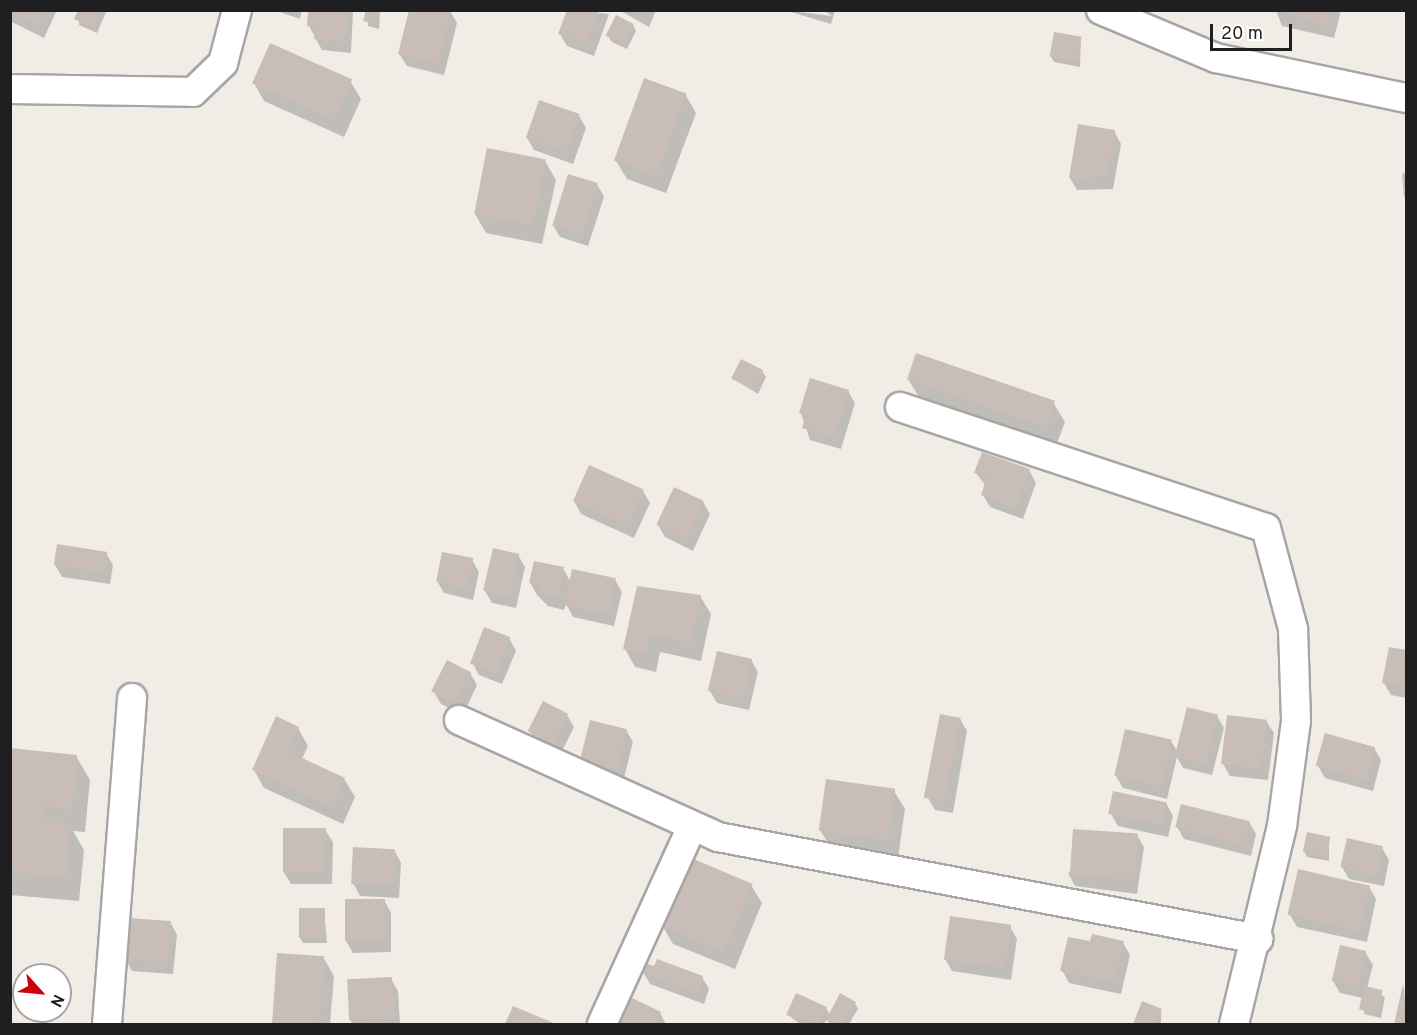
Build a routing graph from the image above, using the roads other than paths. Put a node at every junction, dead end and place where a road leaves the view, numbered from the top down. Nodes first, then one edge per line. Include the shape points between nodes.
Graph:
1 (237, 10) edge
2 (1101, 10) edge
3 (10, 89) edge
4 (1407, 98) edge
5 (900, 407) dead end
6 (132, 698) dead end
7 (459, 720) dead end
8 (691, 829) junction
9 (1258, 939) junction
10 (107, 1024) edge
11 (602, 1024) edge
12 (1234, 1024) edge

1 - 3 street via 223,63 193,92
2 - 4 street via 1216,58
5 - 9 street via 1266,528 1293,628 1296,720 1284,816
6 - 10 street
7 - 8 street
8 - 9 street via 795,854 903,869
8 - 11 street
9 - 12 street

